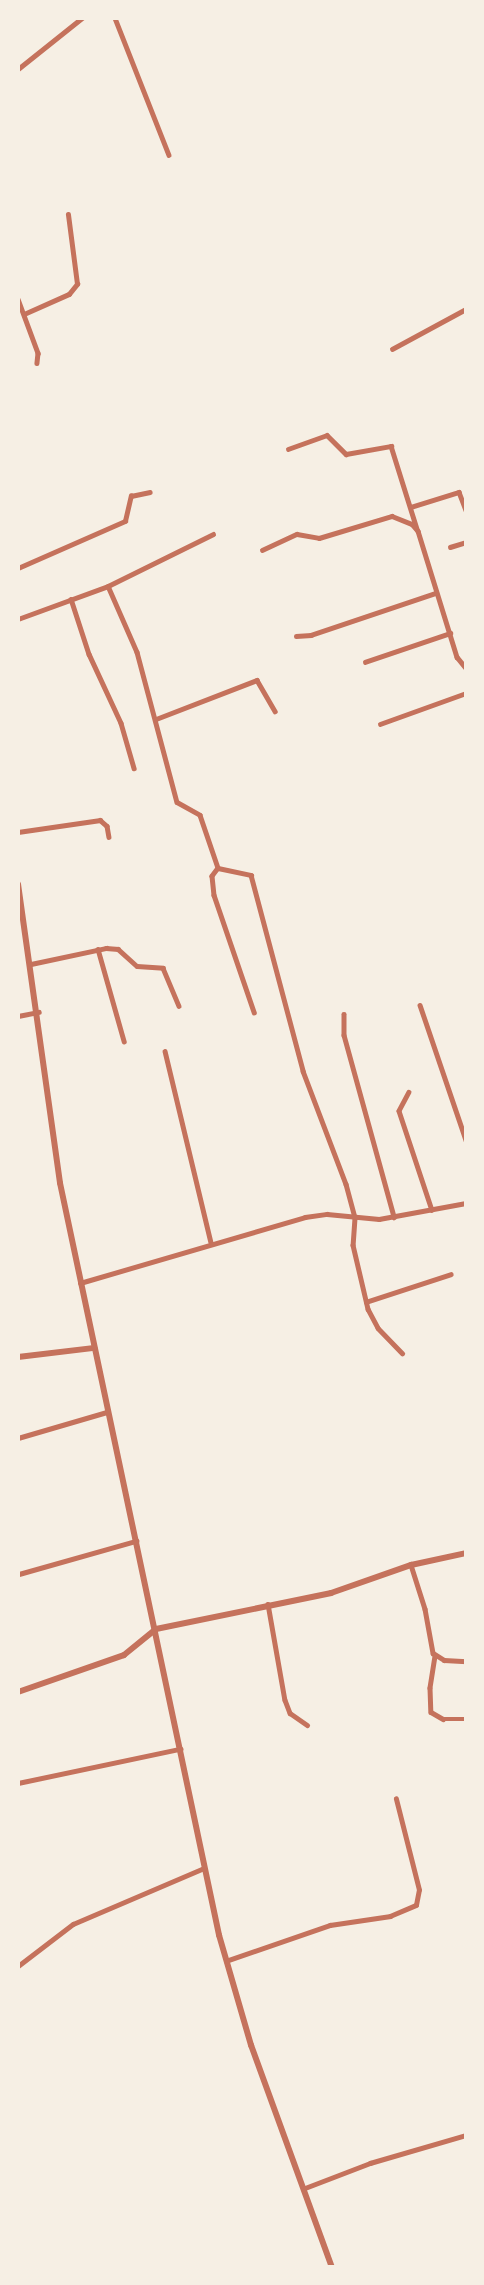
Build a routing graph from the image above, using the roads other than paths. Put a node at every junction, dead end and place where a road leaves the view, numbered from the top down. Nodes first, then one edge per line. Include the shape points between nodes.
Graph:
1 (82, 18) edge
2 (115, 18) edge
3 (18, 69) edge
4 (169, 155) dead end
5 (68, 215) dead end
6 (18, 299) edge
7 (466, 309) edge
8 (24, 314) junction
9 (392, 349) dead end
10 (37, 363) dead end
11 (288, 449) dead end
12 (150, 492) dead end
13 (411, 507) junction
14 (466, 510) edge
15 (418, 531) junction
16 (213, 534) dead end
17 (466, 543) edge
18 (450, 547) dead end
19 (262, 550) dead end
20 (18, 568) edge
21 (108, 586) junction
22 (436, 593) junction
23 (71, 599) junction
24 (18, 619) edge
25 (450, 633) junction
26 (296, 636) dead end
27 (365, 662) dead end
28 (466, 668) edge
29 (466, 693) edge
30 (275, 711) dead end
31 (156, 719) junction
32 (380, 724) dead end
33 (134, 768) dead end
34 (18, 832) edge
35 (109, 837) dead end
36 (218, 868) junction
37 (18, 885) edge
38 (98, 949) junction
39 (32, 964) junction
40 (420, 1005) dead end
41 (179, 1006) dead end
42 (39, 1012) junction
43 (254, 1012) dead end
44 (344, 1014) dead end
45 (18, 1016) edge
46 (124, 1041) dead end
47 (165, 1051) dead end
48 (409, 1092) dead end
49 (466, 1140) edge
50 (466, 1203) edge
51 (432, 1210) junction
52 (394, 1217) junction
53 (355, 1218) junction
54 (211, 1242) junction
55 (450, 1274) dead end
56 (80, 1283) junction
57 (366, 1302) junction
58 (94, 1348) junction
59 (402, 1353) dead end
60 (18, 1357) edge
61 (106, 1412) junction
62 (18, 1438) edge
63 (136, 1541) junction
64 (466, 1553) edge
65 (411, 1566) junction
66 (19, 1574) edge
67 (268, 1604) junction
68 (156, 1629) junction
69 (435, 1656) junction
70 (466, 1661) edge
71 (18, 1692) edge
72 (466, 1719) edge
73 (307, 1725) dead end
74 (180, 1749) junction
75 (18, 1783) edge
76 (396, 1799) dead end
77 (204, 1868) junction
78 (226, 1961) junction
79 (18, 1966) edge
80 (466, 2135) edge
81 (305, 2188) junction
82 (332, 2267) edge

1 - 3 street
2 - 4 street
5 - 8 street via 77,284 69,294
6 - 8 street
7 - 9 street
8 - 10 street via 39,356
11 - 13 street via 327,435 346,454 388,444
12 - 20 street via 131,496 127,518 121,523
13 - 14 street via 459,492
13 - 15 street
15 - 19 street via 412,524 392,516 321,538 297,534
15 - 22 street
16 - 21 street
17 - 18 street
21 - 23 street
21 - 31 street via 137,652
22 - 25 street
22 - 26 street via 311,635
23 - 24 street
23 - 33 street via 89,654 121,723
25 - 27 street
25 - 28 street via 457,657
29 - 32 street
30 - 31 street via 257,680
31 - 36 street via 177,802 200,815
34 - 35 street via 99,820
36 - 43 street via 212,876 214,895
36 - 53 street via 251,875 303,1071 340,1164
37 - 39 street
38 - 39 street
38 - 41 street via 118,949 141,967 163,968
38 - 46 street
39 - 42 street
40 - 49 street
42 - 45 street
42 - 56 street via 60,1183
44 - 52 street via 344,1035
47 - 54 street
48 - 51 street via 399,1111
50 - 51 street
51 - 52 street
52 - 53 street
53 - 54 street via 317,1215
53 - 57 street via 352,1237
54 - 56 street
55 - 57 street
56 - 58 street
57 - 59 street via 378,1329
58 - 60 street
58 - 61 street
61 - 62 street
61 - 63 street
63 - 66 street
63 - 68 street
64 - 65 street
65 - 67 street via 331,1593
65 - 69 street
67 - 68 street
67 - 73 street via 285,1700 290,1713
68 - 71 street via 124,1654
68 - 74 street
69 - 70 street
69 - 72 street via 429,1689 431,1712 443,1719
74 - 75 street
74 - 77 street
76 - 78 street via 419,1890 416,1905 390,1916 330,1925
77 - 78 street
77 - 79 street via 73,1924
78 - 81 street via 252,2045
80 - 81 street via 370,2163
81 - 82 street

